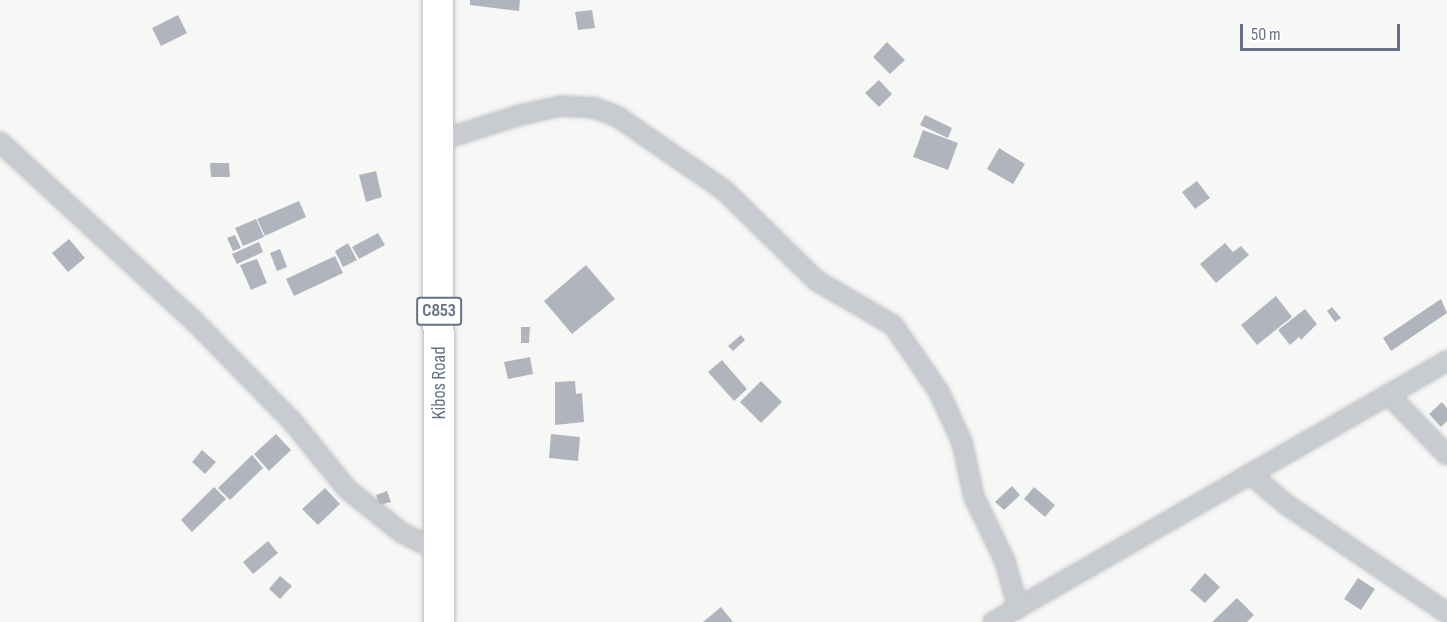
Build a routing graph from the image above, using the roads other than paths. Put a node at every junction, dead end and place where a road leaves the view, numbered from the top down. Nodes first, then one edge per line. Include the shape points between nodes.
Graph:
1 (438, 0) edge
2 (438, 141) junction
3 (0, 142) edge
4 (1447, 361) edge
5 (1389, 395) junction
6 (1447, 455) edge
7 (1250, 474) junction
8 (439, 550) junction
9 (1447, 613) edge
10 (1005, 617) edge
11 (440, 622) edge

1 - 2 main road, Kibos Road / C853
2 - 8 main road, Kibos Road / C853
2 - 10 street via 561,106 595,108 618,117 724,190 817,281 893,325 939,392 962,442 974,497 1005,561
3 - 8 street via 194,321 292,421 347,489 402,533
4 - 5 street
5 - 6 street
5 - 7 street
7 - 9 street via 1287,505
7 - 10 street
8 - 11 main road, Kibos Road / C853

